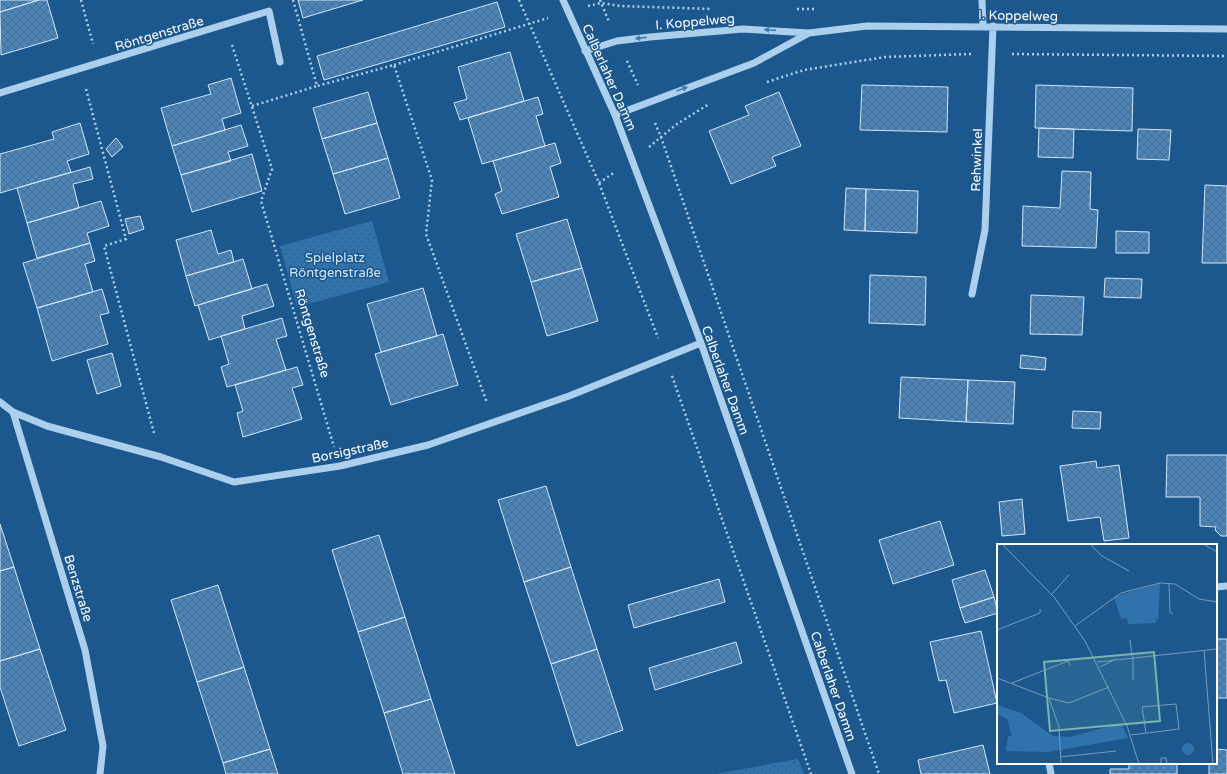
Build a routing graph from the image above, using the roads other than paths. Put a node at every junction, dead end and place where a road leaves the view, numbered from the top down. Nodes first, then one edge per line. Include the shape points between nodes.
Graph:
1 (563, 0) edge
2 (982, 0) edge
3 (983, 26) junction
4 (993, 26) junction
5 (1227, 28) edge
6 (809, 33) junction
7 (585, 51) junction
8 (280, 62) dead end
9 (0, 93) edge
10 (615, 115) junction
11 (972, 294) dead end
12 (701, 343) junction
13 (0, 402) edge
14 (13, 412) junction
15 (1227, 586) edge
16 (1217, 587) edge
17 (1049, 764) edge
18 (100, 774) edge
19 (852, 774) edge
20 (1051, 774) edge

1 - 7 street, Calberlaher Damm
2 - 3 street
3 - 4 street, I. Koppelweg
3 - 6 street, I. Koppelweg via 867,26
4 - 5 street, I. Koppelweg
4 - 11 street, Rehwinkel via 985,230
6 -> 7 street, I. Koppelweg via 743,29 650,36 617,41
10 -> 6 street, I. Koppelweg via 754,63
7 - 10 street, Calberlaher Damm
8 - 9 street, Röntgenstraße via 270,11
10 - 12 street, Calberlaher Damm
12 - 14 street, Borsigstraße via 569,396 428,445 340,466 234,482 161,457 47,426
12 - 19 street, Calberlaher Damm
13 - 14 street, Borsigstraße
14 - 18 street, Benzstraße via 85,650 103,746
15 - 16 street
17 - 20 street

